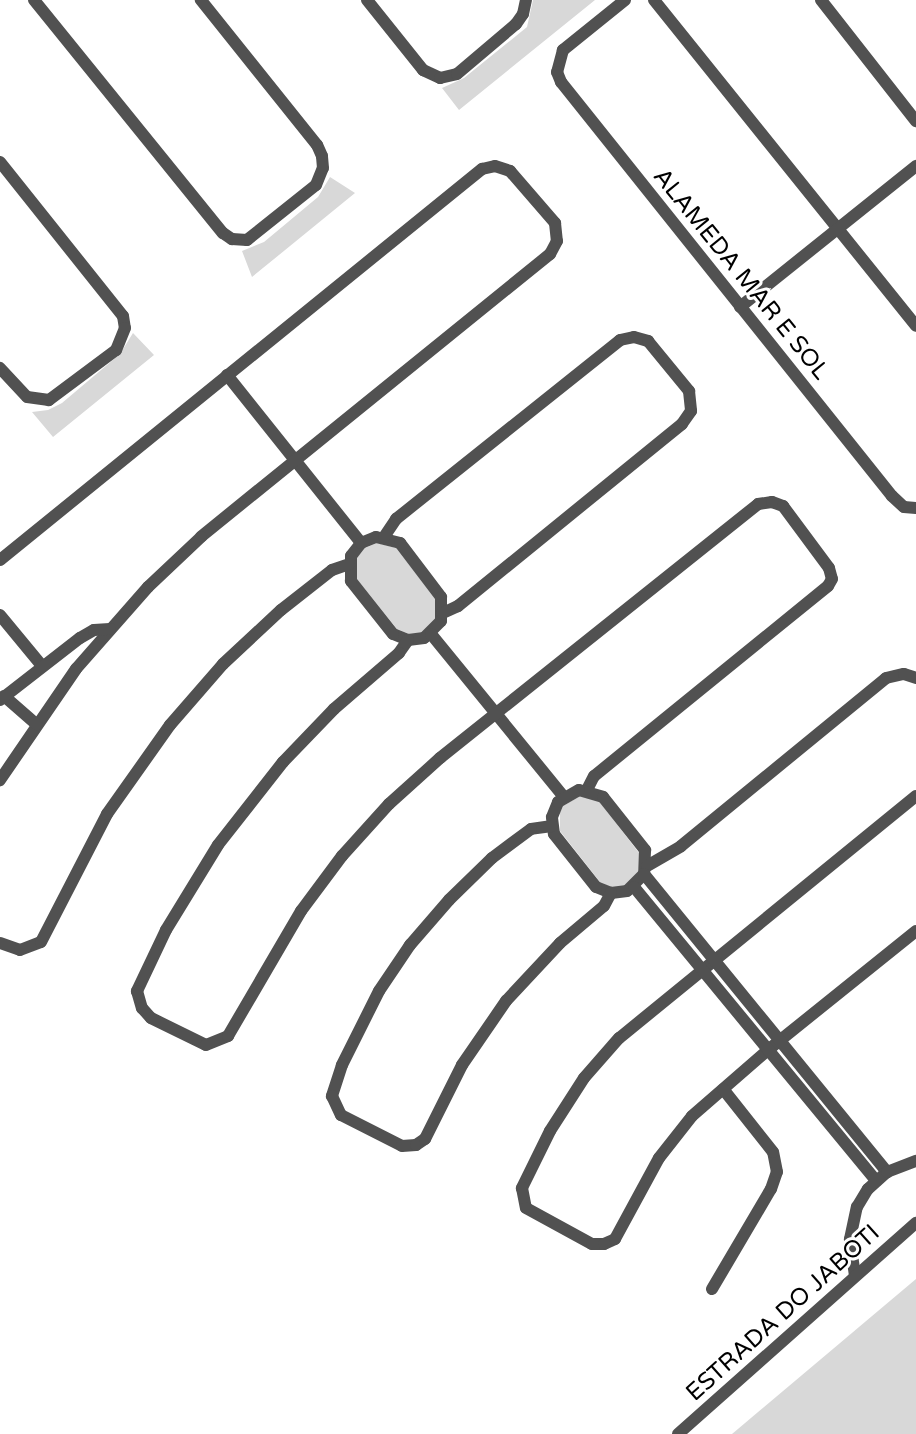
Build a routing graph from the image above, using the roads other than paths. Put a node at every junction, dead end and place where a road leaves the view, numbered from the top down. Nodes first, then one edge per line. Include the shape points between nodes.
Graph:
1 (34, 0) edge
2 (201, 0) edge
3 (367, 0) edge
4 (526, 0) edge
5 (625, 0) edge
6 (654, 0) edge
7 (821, 0) edge
8 (916, 121) edge
9 (0, 162) edge
10 (916, 166) edge
11 (837, 228) junction
12 (740, 307) junction
13 (916, 326) edge
14 (0, 368) edge
15 (227, 375) junction
16 (295, 460) junction
17 (916, 508) edge
18 (384, 537) junction
19 (361, 543) junction
20 (0, 560) edge
21 (349, 564) junction
22 (443, 613) junction
23 (0, 615) edge
24 (110, 629) junction
25 (431, 634) junction
26 (408, 640) junction
27 (42, 666) junction
28 (916, 678) edge
29 (2, 698) edge
30 (497, 714) junction
31 (36, 724) junction
32 (0, 780) edge
33 (587, 790) junction
34 (916, 796) edge
35 (564, 797) junction
36 (552, 826) junction
37 (645, 870) junction
38 (634, 887) junction
39 (611, 894) junction
40 (916, 931) edge
41 (0, 943) edge
42 (712, 959) junction
43 (701, 968) junction
44 (779, 1041) junction
45 (768, 1050) junction
46 (802, 1071) junction
47 (792, 1080) junction
48 (723, 1089) junction
49 (854, 1132) junction
50 (844, 1143) junction
51 (916, 1161) edge
52 (887, 1172) junction
53 (876, 1181) junction
54 (916, 1223) edge
55 (855, 1276) junction
56 (712, 1289) dead end
57 (678, 1434) edge

1 - 2 street via 227,236 247,240 319,180 323,168 320,150
3 - 4 street via 423,70 446,78 457,74 520,20
5 - 12 street, ALAMEDA MAR E SOL via 563,50 557,72
6 - 11 street
7 - 8 street
9 - 14 street via 123,317 125,328 120,345 54,398 43,401 22,394
10 - 11 street
11 - 12 street
11 - 13 street
12 - 17 street, ALAMEDA MAR E SOL via 891,496 904,507
15 - 16 street
15 - 16 street via 482,169 495,166 510,171 555,223 557,241 550,254
15 - 20 street
16 - 19 street
16 - 24 street via 201,537
18 - 19 street
18 - 22 street via 400,544 438,590
18 - 22 street via 396,519 620,340 648,341 689,391 691,411 682,424 458,606
19 - 21 street
21 - 26 street via 351,581 380,619 393,634
21 - 41 street via 332,570 271,618 170,724 107,814 41,942 20,950
22 - 25 street
23 - 27 street
24 - 27 street via 94,630
24 - 31 street
25 - 26 street
25 - 30 street
26 - 30 street via 308,735 259,789 218,845 166,930 137,991 151,1018 206,1045 228,1036 282,939 342,856 414,780
27 - 29 street
28 - 37 street via 904,674 886,678 681,846
29 - 31 street
30 - 33 street via 758,504 782,506 829,568 832,579 828,586 598,773
30 - 35 street
31 - 32 street
33 - 35 street
33 - 37 street via 603,797 641,843
34 - 42 street
35 - 36 street via 554,809
36 - 39 street via 591,882
36 - 39 street via 531,829 492,858 410,945 379,991 342,1065 332,1096 341,1115 401,1146 425,1139 462,1065 506,1000
37 - 38 street
37 - 42 street
38 - 39 street
38 - 43 street
40 - 44 street
42 - 43 street
42 - 44 street
43 - 45 street
43 - 48 street via 638,1019 584,1078 533,1165 522,1188 523,1204 534,1215 592,1244 615,1239 670,1143
44 - 45 street
44 - 46 street
45 - 47 street
45 - 48 street
46 - 47 street
46 - 49 street
47 - 50 street
48 - 56 street via 773,1152 777,1172
49 - 50 street via 844,1135
49 - 52 street
50 - 53 street
51 - 52 street
52 - 53 street
53 - 55 street via 862,1197 851,1228
54 - 55 street, ESTRADA DO JABOTI
55 - 57 street, ESTRADA DO JABOTI

